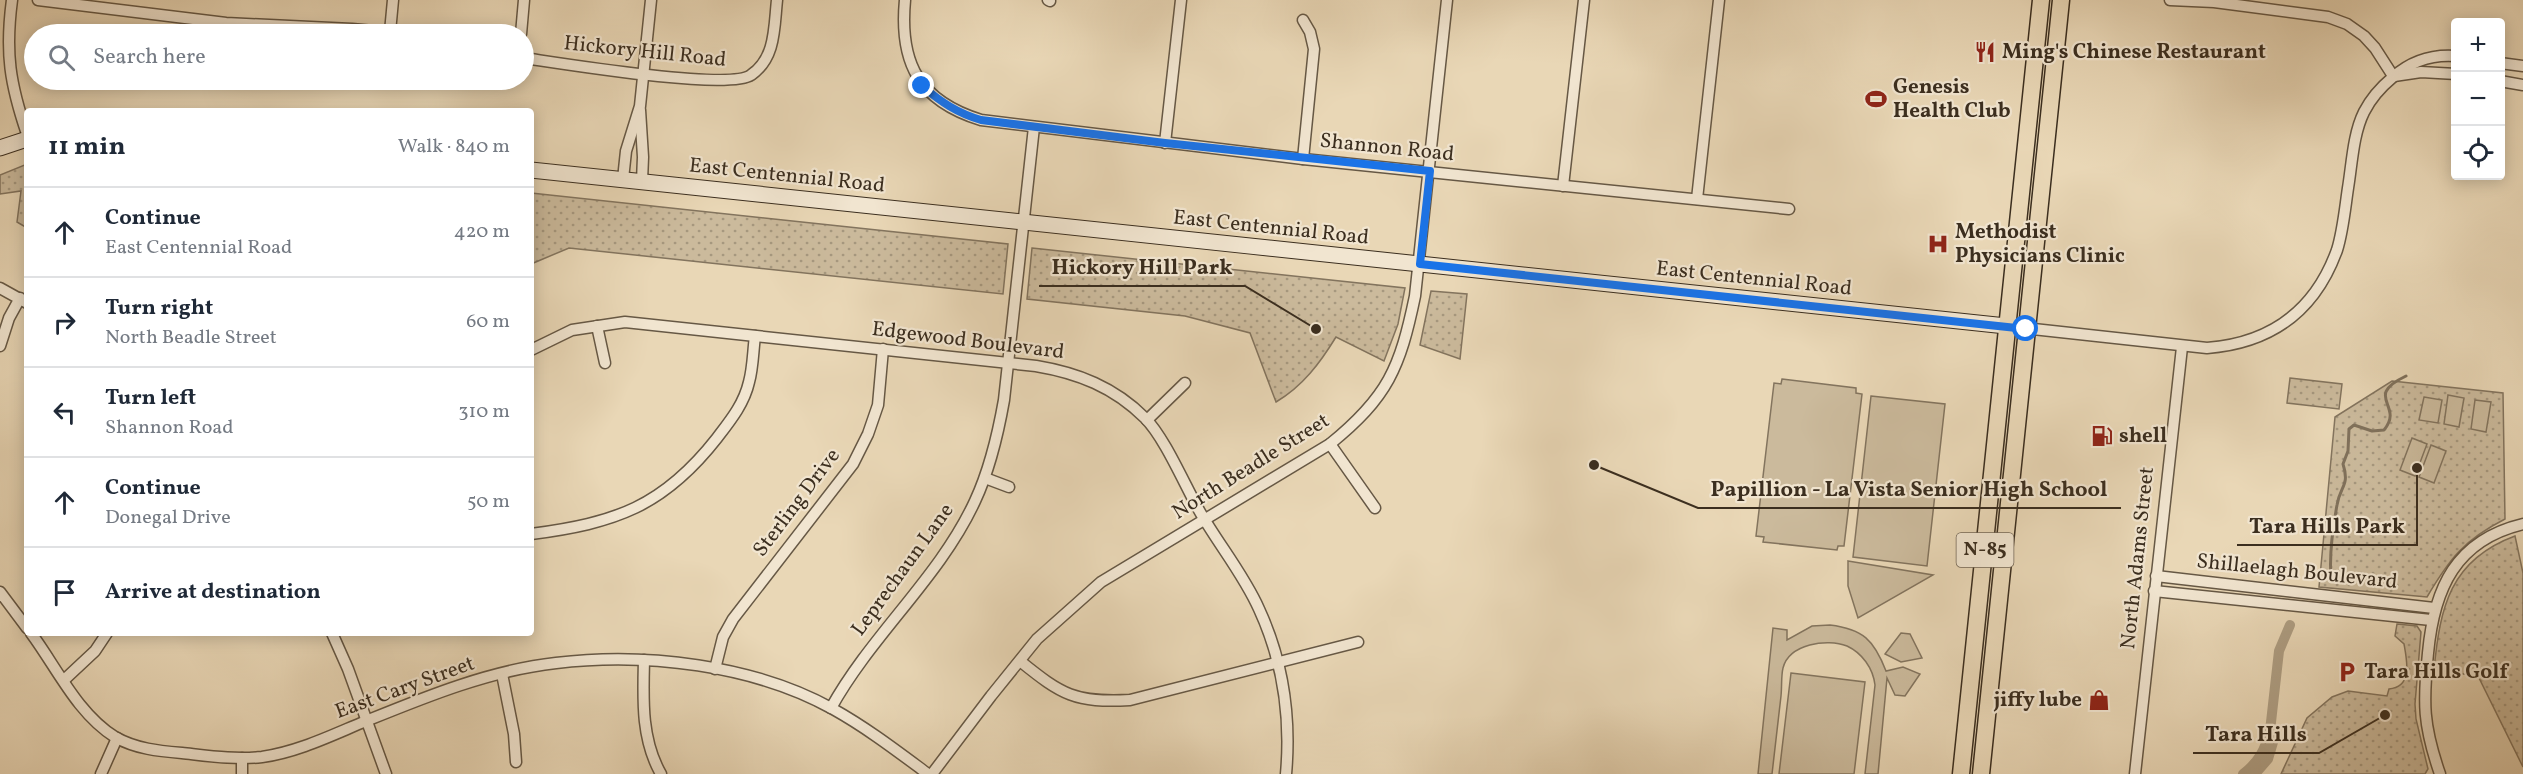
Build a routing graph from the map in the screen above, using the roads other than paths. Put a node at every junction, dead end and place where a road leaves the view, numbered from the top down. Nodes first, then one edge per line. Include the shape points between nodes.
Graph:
1 (12, 0) edge
2 (38, 0) edge
3 (393, 0) edge
4 (524, 0) edge
5 (651, 0) edge
6 (777, 0) edge
7 (905, 0) edge
8 (1181, 0) edge
9 (1447, 0) edge
10 (1584, 0) edge
11 (1719, 0) edge
12 (2041, 0) edge
13 (2061, 0) edge
14 (2170, 0) edge
15 (2211, 1) edge
16 (1304, 20) dead end
17 (244, 24) edge
18 (391, 24) edge
19 (522, 24) edge
20 (2451, 56) edge
21 (534, 59) edge
22 (2505, 64) edge
23 (2523, 66) edge
24 (644, 74) junction
25 (2451, 74) edge
26 (2393, 76) junction
27 (2505, 82) edge
28 (2523, 85) edge
29 (640, 106) junction
30 (24, 124) edge
31 (1035, 127) junction
32 (24, 140) edge
33 (1165, 143) junction
34 (1, 147) edge
35 (1303, 159) junction
36 (534, 170) edge
37 (1430, 171) junction
38 (623, 179) junction
39 (642, 182) junction
40 (1563, 186) junction
41 (1697, 200) junction
42 (1789, 209) dead end
43 (1024, 223) junction
44 (1420, 264) junction
45 (0, 288) edge
46 (23, 301) edge
47 (597, 326) junction
48 (2006, 327) junction
49 (2026, 329) junction
50 (756, 336) junction
51 (0, 346) edge
52 (2182, 347) junction
53 (534, 349) edge
54 (883, 349) junction
55 (1008, 362) junction
56 (605, 363) dead end
57 (1185, 383) dead end
58 (1146, 420) junction
59 (1330, 444) junction
60 (985, 478) junction
61 (1009, 486) dead end
62 (1376, 508) dead end
63 (1205, 521) junction
64 (2523, 524) edge
65 (534, 534) edge
66 (2156, 576) junction
67 (2154, 591) junction
68 (0, 592) edge
69 (2434, 608) junction
70 (2431, 620) junction
71 (24, 624) edge
72 (33, 636) edge
73 (105, 636) edge
74 (333, 636) edge
75 (1358, 642) dead end
76 (644, 660) junction
77 (1020, 661) junction
78 (1277, 662) junction
79 (715, 669) junction
80 (502, 674) junction
81 (64, 680) junction
82 (831, 708) junction
83 (366, 721) junction
84 (117, 738) junction
85 (242, 758) junction
86 (516, 762) dead end
87 (101, 774) edge
88 (242, 774) edge
89 (386, 774) edge
90 (661, 774) edge
91 (930, 774) edge
92 (1286, 774) edge
93 (1961, 774) edge
94 (1981, 774) edge
95 (2135, 774) edge
96 (2440, 774) edge

1 - 30 street via 10,75
2 - 17 street
3 - 18 street
4 - 19 street
5 - 24 street
6 - 24 street, Hickory Hill Road via 772,44 764,63 750,77 723,81
7 - 31 street, Shannon Road via 905,50 922,86 950,108 981,120
8 - 33 street
9 - 37 street, North Beadle Street
10 - 40 street
11 - 41 street
12 - 48 main road, N-85
13 - 49 main road, N-85
14 - 15 street
15 - 26 street via 2328,17 2348,24 2375,48
16 - 35 street via 1314,49
20 - 26 street via 2416,61
21 - 24 street, Hickory Hill Road
22 - 23 street
24 - 29 street
25 - 26 street
26 - 52 street via 2363,112 2337,249 2313,297 2275,330 2229,346
27 - 28 street
29 - 38 street via 626,151
29 - 39 street
31 - 33 street, Shannon Road
31 - 43 street, Leprechaun Lane
32 - 34 street
33 - 35 street, Shannon Road
35 - 37 street, Shannon Road
36 - 38 street, East Centennial Road
37 - 40 street, Shannon Road
37 - 44 street, North Beadle Street
38 - 39 street, East Centennial Road
39 - 43 street, East Centennial Road
40 - 41 street, Shannon Road
41 - 42 street, Shannon Road
43 - 44 street, East Centennial Road
43 - 55 street, Leprechaun Lane
44 - 48 street, East Centennial Road
44 - 59 street, North Beadle Street via 1406,341 1392,375 1369,409
45 - 46 street
46 - 51 street via 9,318
47 - 50 street, Edgewood Boulevard via 625,322
47 - 53 street, Edgewood Boulevard via 572,330
47 - 56 street
48 - 49 street
48 - 93 main road, N-85
49 - 52 street
49 - 94 main road, N-85
50 - 54 street, Edgewood Boulevard
50 - 65 street via 749,382 740,405 680,480 647,503 613,518
52 - 66 street, North Adams Street
54 - 55 street, Edgewood Boulevard
54 - 79 street, Sterling Drive via 878,405 854,464 733,619
55 - 58 street, Edgewood Boulevard via 1076,374 1112,392
55 - 60 street, Leprechaun Lane via 996,441
57 - 58 street
58 - 63 street, Edgewood Boulevard
59 - 62 street
59 - 63 street, North Beadle Street
60 - 61 street
60 - 82 street, Leprechaun Lane via 960,530 846,681
63 - 77 street, North Beadle Street via 1101,582 1037,639
63 - 78 street, Edgewood Boulevard via 1259,608
64 - 69 street via 2501,529 2463,557
66 - 67 street, North Adams Street
66 - 69 street, Shillaelagh Boulevard
67 - 70 street, Shillaelagh Boulevard
67 - 95 street, North Adams Street
68 - 71 street
69 - 70 street
70 - 96 street via 2423,704 2429,743
72 - 81 street, East Cary Street
73 - 81 street
74 - 83 street
75 - 78 street
76 - 79 street, East Cary Street
76 - 80 street, East Cary Street via 555,663
76 - 90 street via 646,733
77 - 78 street via 1074,698 1105,702 1130,700
77 - 91 street, North Beadle Street
78 - 92 street, Edgewood Boulevard via 1286,699
79 - 82 street, East Cary Street via 791,690
80 - 83 street, East Cary Street
80 - 86 street
81 - 84 street, East Cary Street via 88,715
82 - 91 street, East Cary Street
83 - 85 street, East Cary Street via 288,751
83 - 89 street
84 - 85 street, East Cary Street via 137,747
84 - 87 street
85 - 88 street

